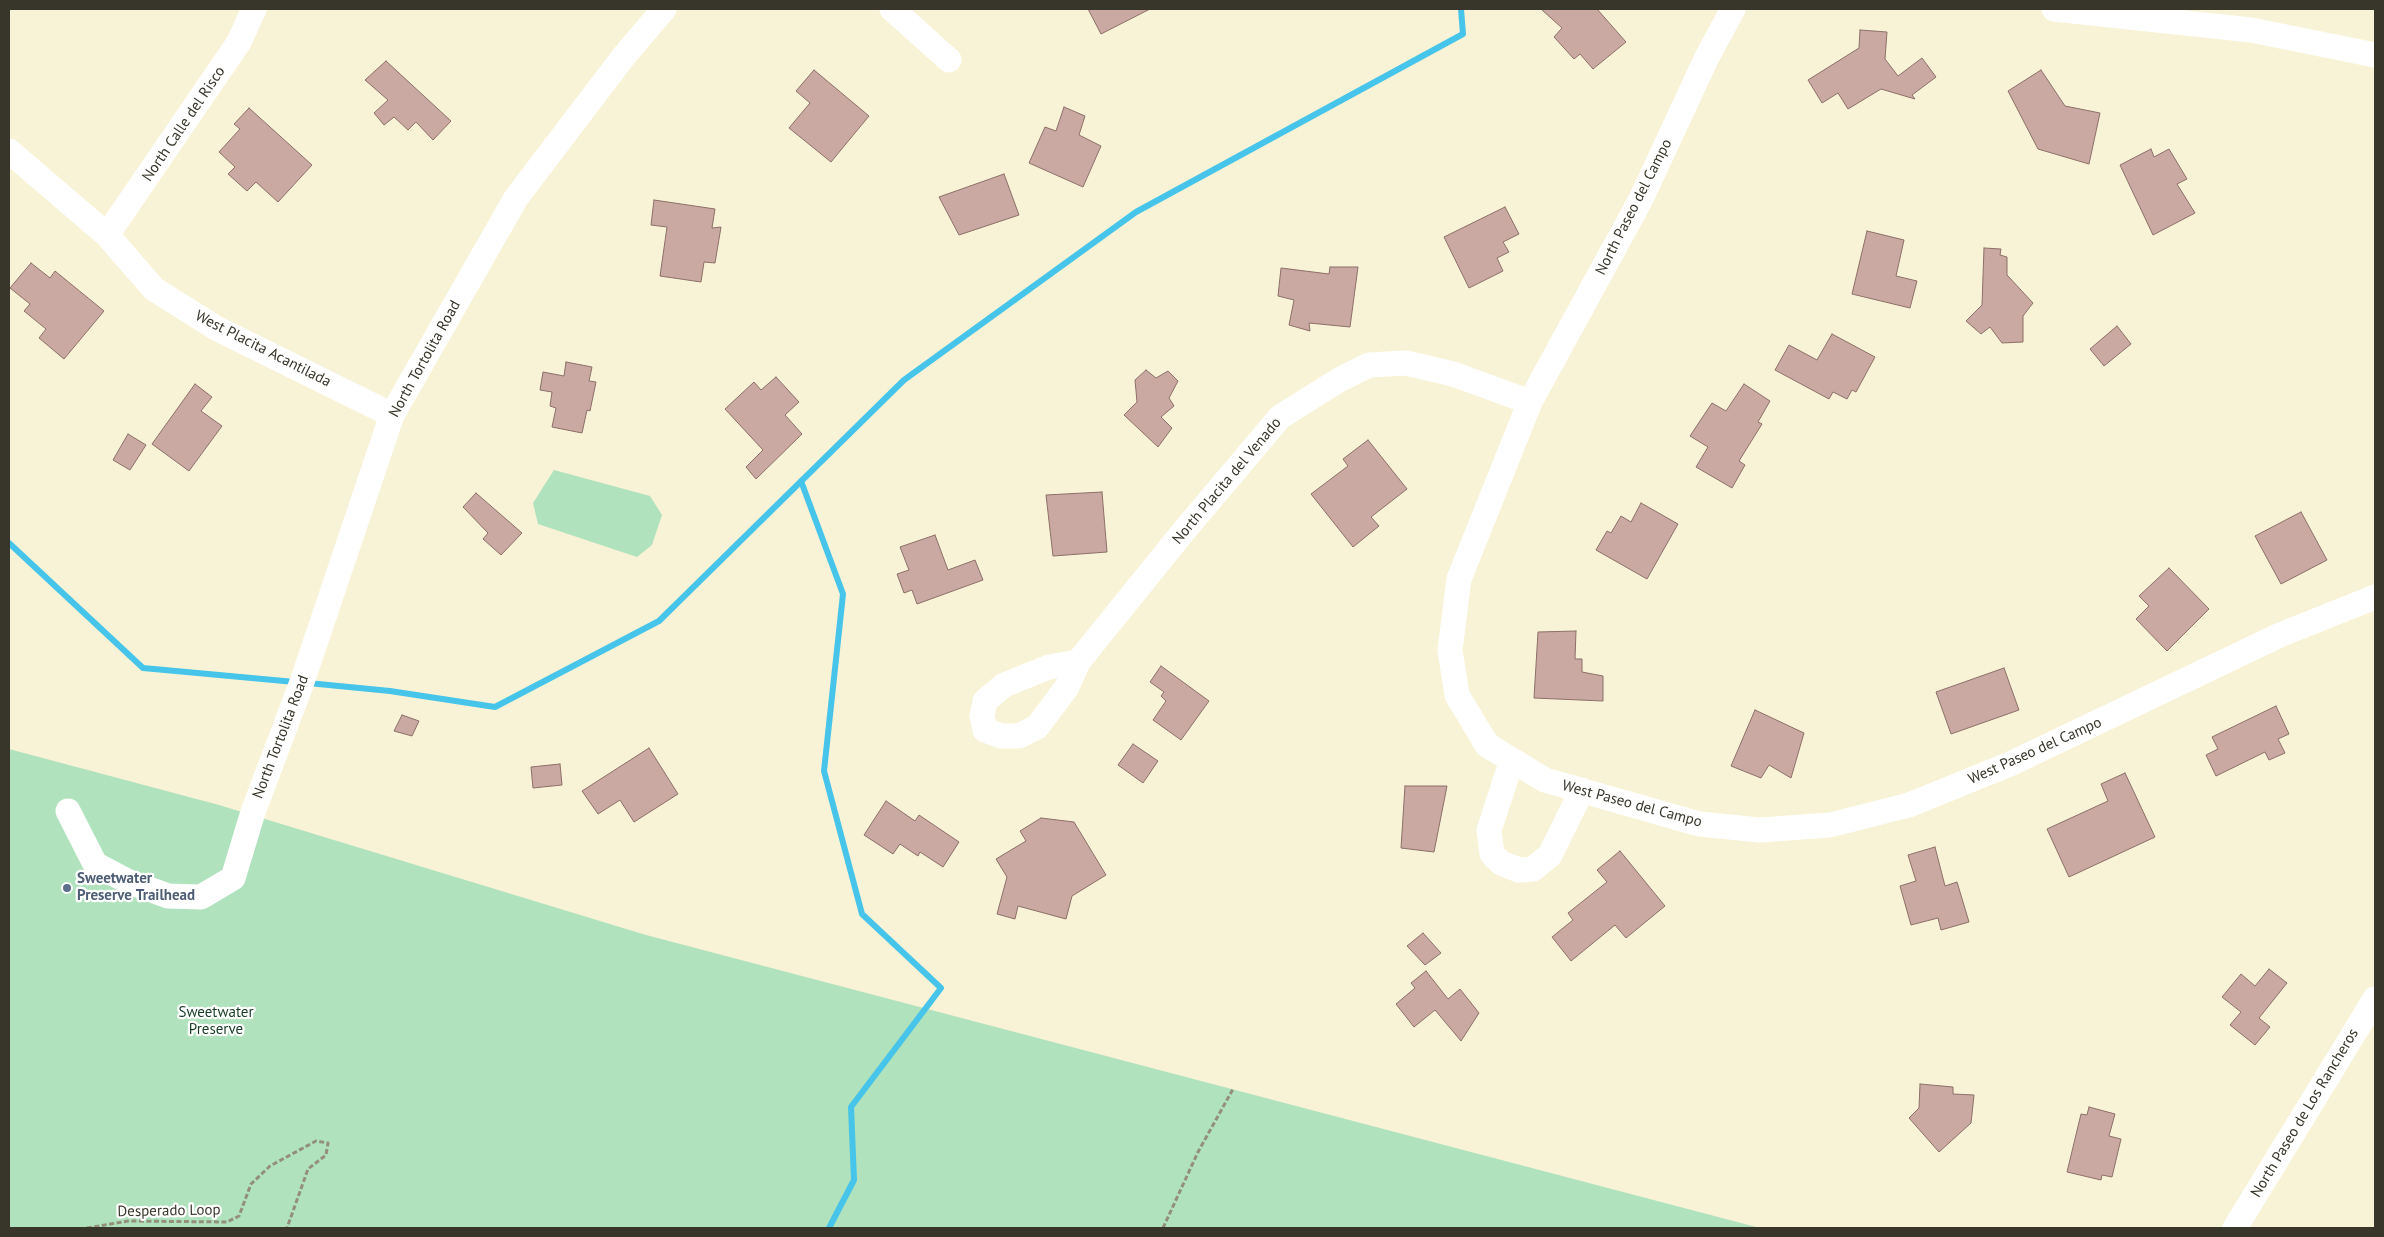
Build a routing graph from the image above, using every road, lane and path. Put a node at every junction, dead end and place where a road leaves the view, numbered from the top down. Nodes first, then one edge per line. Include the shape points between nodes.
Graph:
1 (254, 9) edge
2 (664, 9) edge
3 (892, 9) edge
4 (1733, 9) edge
5 (2054, 9) edge
6 (2375, 55) edge
7 (949, 60) dead end
8 (9, 151) edge
9 (107, 236) junction
10 (1530, 402) junction
11 (392, 415) junction
12 (2375, 597) edge
13 (1078, 662) dead end
14 (1512, 760) junction
15 (1582, 790) junction
16 (68, 811) dead end
17 (2375, 1000) edge
18 (1233, 1089) dead end
19 (87, 1228) edge
20 (287, 1228) edge
21 (1163, 1228) edge
22 (2235, 1228) edge

1 - 9 street, North Calle del Risco via 239,42
2 - 11 street, North Tortolita Road via 624,56 516,198
3 - 7 street
4 - 10 street, North Paseo del Campo via 1641,199
5 - 6 street via 2251,30
8 - 9 street, West Placita Acantilada
9 - 11 street, West Placita Acantilada via 154,289 216,328
10 - 13 street, North Placita del Venado via 1453,374 1406,363 1369,365 1339,380 1280,417
10 - 14 street, West Paseo del Campo via 1459,580 1450,650 1457,695 1487,745
11 - 16 street, North Tortolita Road via 302,682 253,812 233,878 202,897 168,896 127,881 95,864
12 - 15 street, West Paseo del Campo via 2280,635 2079,733 1909,806 1830,825 1760,830 1699,824
14 - 15 street, West Paseo del Campo via 1545,780
14 - 15 street via 1489,830 1492,854 1501,863 1519,870 1533,869 1550,855
17 - 22 street, North Paseo de Los Rancheros
18 - 21 path via 1198,1152
19 - 20 path, Desperado Loop via 128,1221 227,1222 239,1216 251,1184 270,1166 316,1141 328,1143 326,1155 308,1169

